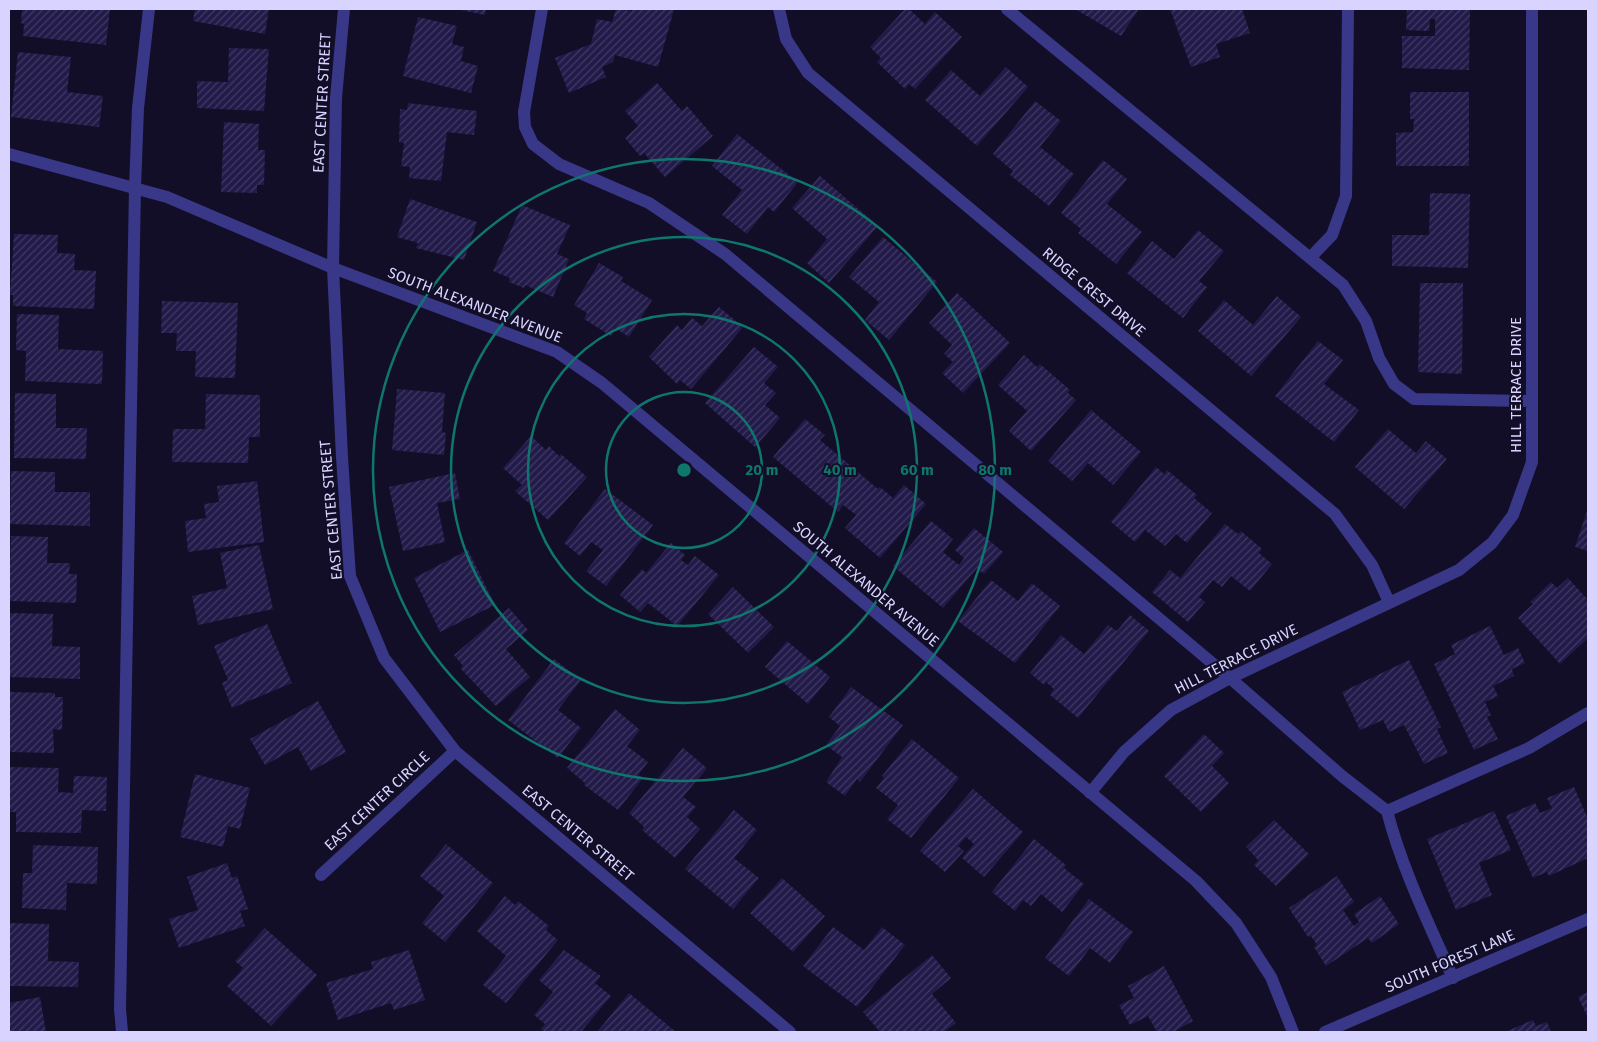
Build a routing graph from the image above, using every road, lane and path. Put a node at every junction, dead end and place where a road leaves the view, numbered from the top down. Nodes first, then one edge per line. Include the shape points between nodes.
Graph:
1 (149, 9) edge
2 (344, 9) edge
3 (542, 9) edge
4 (779, 9) edge
5 (1007, 9) edge
6 (1348, 9) edge
7 (1532, 9) edge
8 (9, 154) edge
9 (135, 188) junction
10 (1310, 258) junction
11 (333, 268) junction
12 (1532, 401) junction
13 (1389, 602) junction
14 (1230, 678) junction
15 (1588, 713) edge
16 (455, 750) junction
17 (1090, 793) junction
18 (1387, 811) junction
19 (321, 875) dead end
20 (1588, 919) edge
21 (1453, 978) junction
22 (122, 1032) edge
23 (790, 1032) edge
24 (1293, 1032) edge
25 (1324, 1032) edge

1 - 9 street via 138,108
2 - 11 street, EAST CENTER STREET via 336,98
3 - 14 street via 524,112 525,127 532,144 559,164 649,203 725,254
4 - 13 street, RIDGE CREST DRIVE via 786,39 808,73 1335,514 1372,565
5 - 10 street
6 - 10 street via 1346,196 1332,235
7 - 12 street, HILL TERRACE DRIVE
8 - 9 street, SOUTH ALEXANDER AVENUE
9 - 11 street, SOUTH ALEXANDER AVENUE via 167,197
9 - 22 street
10 - 12 street via 1343,284 1366,321 1379,358 1394,384 1414,399
11 - 16 street, EAST CENTER STREET via 350,576 384,658
11 - 17 street, SOUTH ALEXANDER AVENUE via 557,352 602,383
12 - 13 street, HILL TERRACE DRIVE via 1532,462 1513,515 1492,543 1459,570
13 - 14 street, HILL TERRACE DRIVE
14 - 17 street, HILL TERRACE DRIVE via 1171,710 1124,752
14 - 18 street
15 - 18 street via 1529,748
16 - 19 street, EAST CENTER CIRCLE
16 - 23 street, EAST CENTER STREET
17 - 24 street, SOUTH ALEXANDER AVENUE via 1196,881 1236,923 1270,977
18 - 21 street via 1424,913
20 - 21 street, SOUTH FOREST LANE
21 - 25 street, SOUTH FOREST LANE

